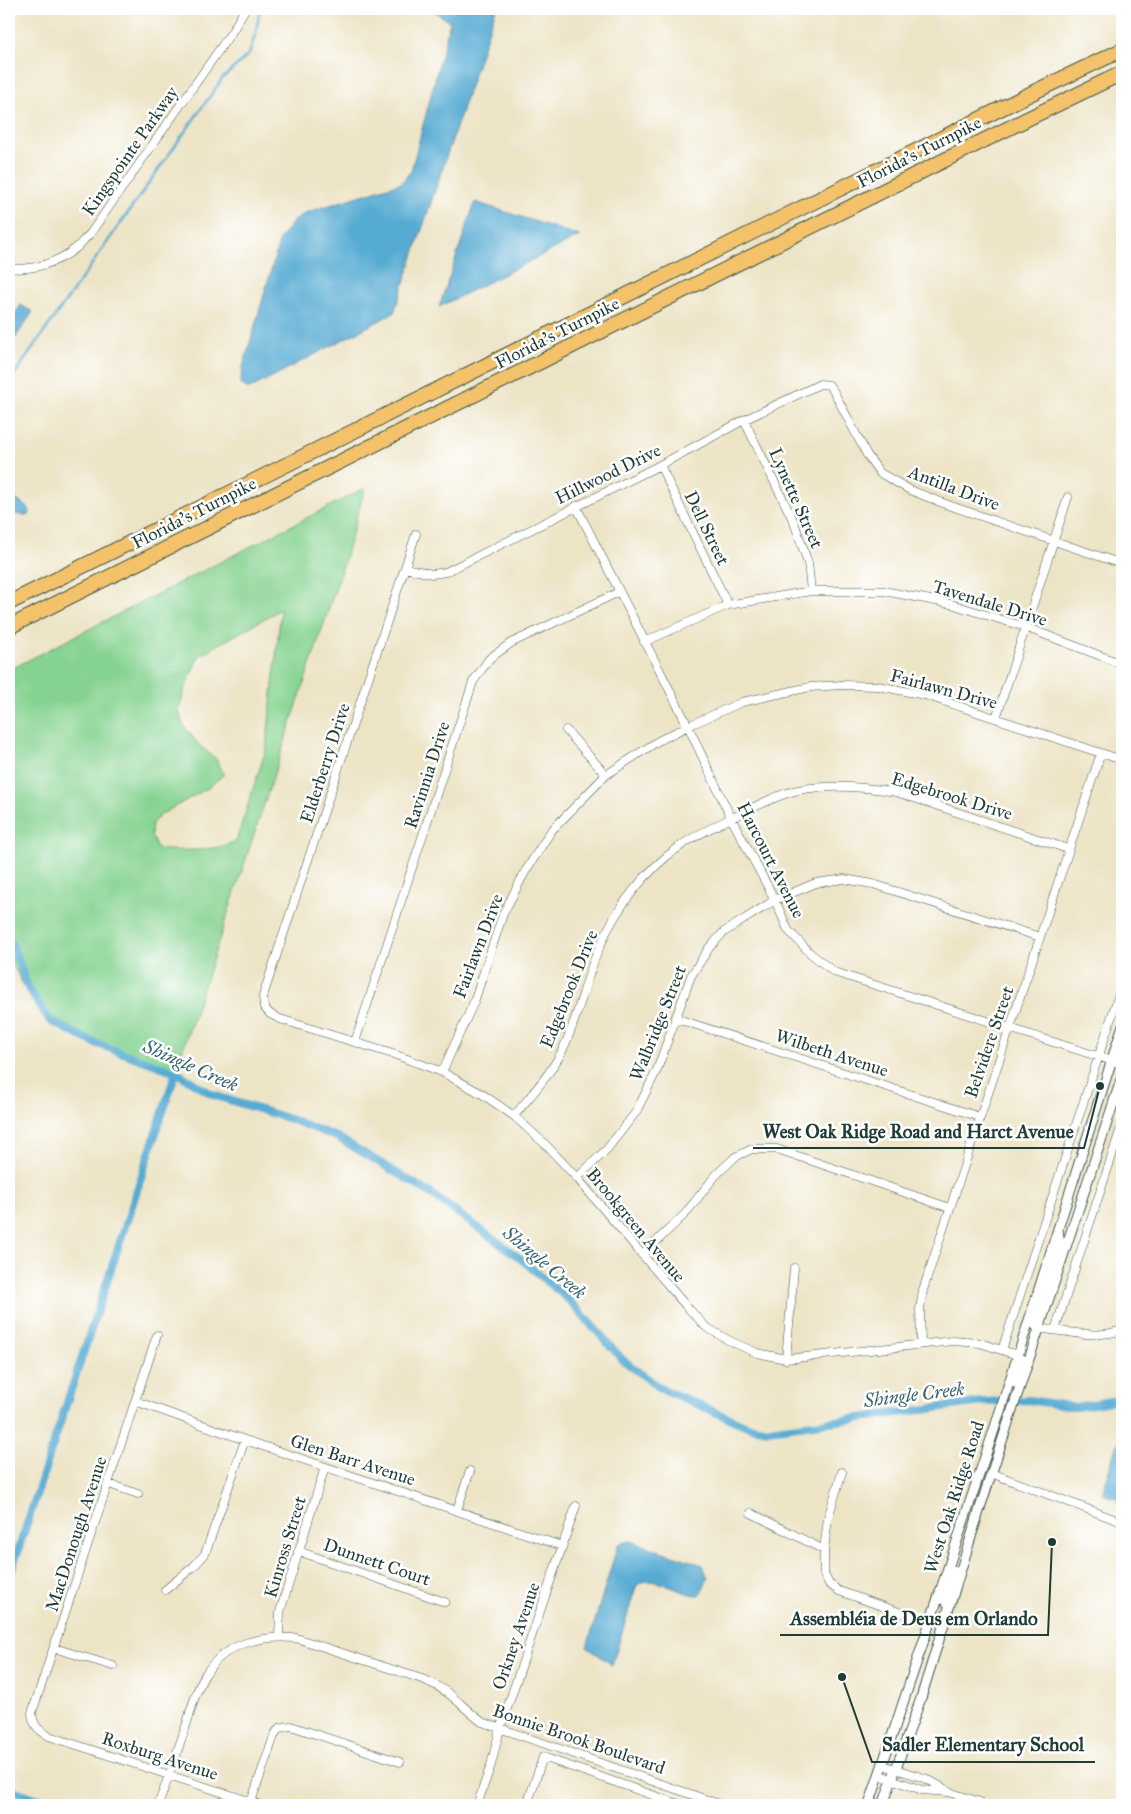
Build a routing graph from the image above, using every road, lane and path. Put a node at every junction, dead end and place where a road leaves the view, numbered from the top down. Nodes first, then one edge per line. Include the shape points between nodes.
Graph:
1 (245, 9) edge
2 (1122, 50) edge
3 (1122, 73) edge
4 (9, 268) edge
5 (820, 384) joint
6 (744, 420) junction
7 (660, 465) junction
8 (1068, 497) dead end
9 (576, 506) junction
10 (416, 534) dead end
11 (1053, 540) junction
12 (1122, 564) edge
13 (405, 568) junction
14 (812, 591) junction
15 (619, 592) junction
16 (9, 604) edge
17 (728, 605) junction
18 (9, 627) edge
19 (1025, 628) junction
20 (644, 642) junction
21 (1122, 664) edge
22 (996, 718) junction
23 (688, 726) junction
24 (566, 730) dead end
25 (1101, 753) junction
26 (1122, 760) edge
27 (606, 775) junction
28 (731, 818) junction
29 (1068, 849) junction
30 (775, 900) junction
31 (1040, 937) junction
32 (1122, 985) edge
33 (262, 1001) joint
34 (675, 1018) junction
35 (1010, 1028) junction
36 (1122, 1028) edge
37 (355, 1042) junction
38 (1120, 1044) edge
39 (1099, 1056) junction
40 (1112, 1060) junction
41 (1122, 1064) edge
42 (442, 1072) junction
43 (1122, 1077) edge
44 (514, 1116) junction
45 (980, 1117) junction
46 (1122, 1126) edge
47 (577, 1178) junction
48 (950, 1208) junction
49 (1058, 1228) junction
50 (642, 1255) junction
51 (794, 1268) dead end
52 (1039, 1330) junction
53 (1055, 1330) junction
54 (1122, 1330) edge
55 (157, 1335) dead end
56 (921, 1344) junction
57 (1002, 1350) junction
58 (1017, 1355) junction
59 (786, 1359) junction
60 (135, 1401) junction
61 (1014, 1407) junction
62 (245, 1440) junction
63 (325, 1467) junction
64 (470, 1471) dead end
65 (842, 1472) dead end
66 (992, 1473) junction
67 (109, 1484) junction
68 (138, 1494) dead end
69 (576, 1506) dead end
70 (457, 1510) junction
71 (751, 1513) dead end
72 (1122, 1522) edge
73 (562, 1546) junction
74 (824, 1550) junction
75 (298, 1551) junction
76 (952, 1554) junction
77 (165, 1590) dead end
78 (445, 1602) dead end
79 (949, 1604) junction
80 (930, 1623) junction
81 (279, 1636) junction
82 (922, 1647) junction
83 (54, 1648) junction
84 (113, 1666) dead end
85 (916, 1714) junction
86 (500, 1728) junction
87 (49, 1736) joint
88 (400, 1762) dead end
89 (883, 1765) junction
90 (896, 1770) junction
91 (880, 1775) junction
92 (169, 1776) junction
93 (892, 1779) junction
94 (952, 1793) junction
95 (251, 1802) junction
96 (158, 1805) edge
97 (261, 1805) edge
98 (477, 1805) edge
99 (527, 1805) edge
100 (681, 1805) edge
101 (722, 1805) edge
102 (870, 1805) edge
103 (883, 1805) edge
104 (989, 1805) edge

1 - 4 street, Kingspointe Parkway via 90,234 76,248 56,260 38,267
2 - 16 highway, Florida's Turnpike
3 - 18 highway, Florida's Turnpike
5 - 6 street, Hillwood Drive
5 - 11 street, Antilla Drive via 829,386 834,392 880,473 910,490 948,505
6 - 7 street, Hillwood Drive
6 - 14 street, Lynette Street via 794,522 808,563
7 - 9 street, Hillwood Drive
7 - 17 street, Dell Street
8 - 11 street
9 - 13 street, Hillwood Drive via 446,572 432,574
9 - 15 street, Harcourt Avenue
10 - 13 street, Elderberry Drive
11 - 12 street, Antilla Drive
11 - 19 street
13 - 33 street, Elderberry Drive
14 - 17 street, Tavendale Drive
14 - 19 street, Tavendale Drive via 884,592 951,604
15 - 20 street, Harcourt Avenue
15 - 37 street, Ravinnia Drive via 511,643 490,659 473,682
17 - 20 street, Tavendale Drive
19 - 21 street, Tavendale Drive
19 - 22 street
20 - 23 street, Harcourt Avenue
22 - 23 street, Fairlawn Drive via 925,695 878,686 842,684 810,687 742,702
22 - 25 street, Fairlawn Drive
23 - 27 street, Fairlawn Drive via 658,741
23 - 28 street, Harcourt Avenue
24 - 27 street
25 - 26 street, Fairlawn Drive
25 - 29 street, Belvidere Street
27 - 42 street, Fairlawn Drive via 551,831 525,872 503,914 474,1002
28 - 29 street, Edgebrook Drive via 797,790 867,787 896,792
28 - 30 street, Harcourt Avenue
28 - 44 street, Edgebrook Drive via 680,846 648,874 622,906 600,945 564,1048
29 - 31 street, Belvidere Street
30 - 31 street, Walbridge Street via 816,883 844,880 873,884
30 - 34 street, Walbridge Street via 724,932 708,948 691,976
30 - 35 street, Harcourt Avenue via 788,930 810,954 834,972
31 - 35 street, Belvidere Street
32 - 39 street
33 - 37 street, Brookgreen Avenue via 270,1014 280,1019
34 - 45 street, Wilbeth Avenue
34 - 47 street, Walbridge Street via 657,1070 636,1112 607,1149
35 - 39 street, Harcourt Avenue
35 - 45 street, Belvidere Street
36 - 38 street, West Oak Ridge Road
37 - 42 street, Brookgreen Avenue
38 - 40 street, West Oak Ridge Road
39 - 40 street, Harcourt Avenue
39 - 57 street
40 - 41 street, Harcourt Avenue
40 - 49 street, West Oak Ridge Road
42 - 44 street, Brookgreen Avenue
43 - 52 street, West Oak Ridge Road
44 - 47 street, Brookgreen Avenue
45 - 48 street, Belvidere Street
46 - 53 street
47 - 50 street, Brookgreen Avenue
48 - 50 street via 776,1149 752,1149 735,1157 716,1175 685,1214
48 - 56 street, Belvidere Street via 923,1290
49 - 52 street via 1060,1246 1034,1324
49 - 58 street, West Oak Ridge Road
50 - 59 street, Brookgreen Avenue via 706,1327 757,1354
51 - 59 street
52 - 53 street
52 - 61 street, West Oak Ridge Road
53 - 54 street via 1084,1336
55 - 60 street, MacDonough Avenue
56 - 57 street, Brookgreen Avenue via 953,1340
56 - 59 street, Brookgreen Avenue
57 - 58 street, Brookgreen Avenue
58 - 61 street via 1022,1359 1011,1396
58 - 76 street, West Oak Ridge Road
60 - 62 street, Glen Barr Avenue
60 - 67 street, MacDonough Avenue
61 - 66 street, West Oak Ridge Road
62 - 63 street, Glen Barr Avenue
62 - 77 street via 205,1554
63 - 70 street, Glen Barr Avenue
63 - 75 street, Kinross Street
64 - 70 street
65 - 74 street via 828,1518
66 - 72 street
66 - 79 street, West Oak Ridge Road
67 - 68 street
67 - 83 street, MacDonough Avenue
69 - 73 street, Orkney Avenue
70 - 73 street, Glen Barr Avenue
71 - 74 street
73 - 86 street, Orkney Avenue
74 - 80 street via 824,1574 829,1584 839,1591
75 - 78 street, Dunnett Court
75 - 81 street, Kinross Street via 280,1612
76 - 79 street via 956,1563 944,1600
76 - 80 street, West Oak Ridge Road
79 - 85 street, West Oak Ridge Road
80 - 82 street, West Oak Ridge Road
81 - 86 street, Bonnie Brook Boulevard via 296,1638 441,1687 482,1722
81 - 92 street, Bonnie Brook Boulevard via 240,1644 205,1674
82 - 85 street via 926,1655 914,1690
82 - 89 street, West Oak Ridge Road
83 - 84 street
83 - 87 street, MacDonough Avenue via 32,1713 32,1722
85 - 90 street, West Oak Ridge Road
86 - 98 street, Orkney Avenue
86 - 101 street, Bonnie Brook Boulevard
87 - 92 street, Roxburg Avenue
88 - 95 street via 291,1726 279,1728
89 - 90 street
89 - 91 street, West Oak Ridge Road
90 - 93 street, West Oak Ridge Road
90 - 94 street via 927,1779
91 - 93 street
91 - 102 street, West Oak Ridge Road
92 - 95 street, Roxburg Avenue
92 - 96 street, Bonnie Brook Boulevard
93 - 94 street via 922,1790
93 - 103 street, West Oak Ridge Road
94 - 104 street
95 - 97 street, Roxburg Avenue
99 - 100 street via 543,1757

